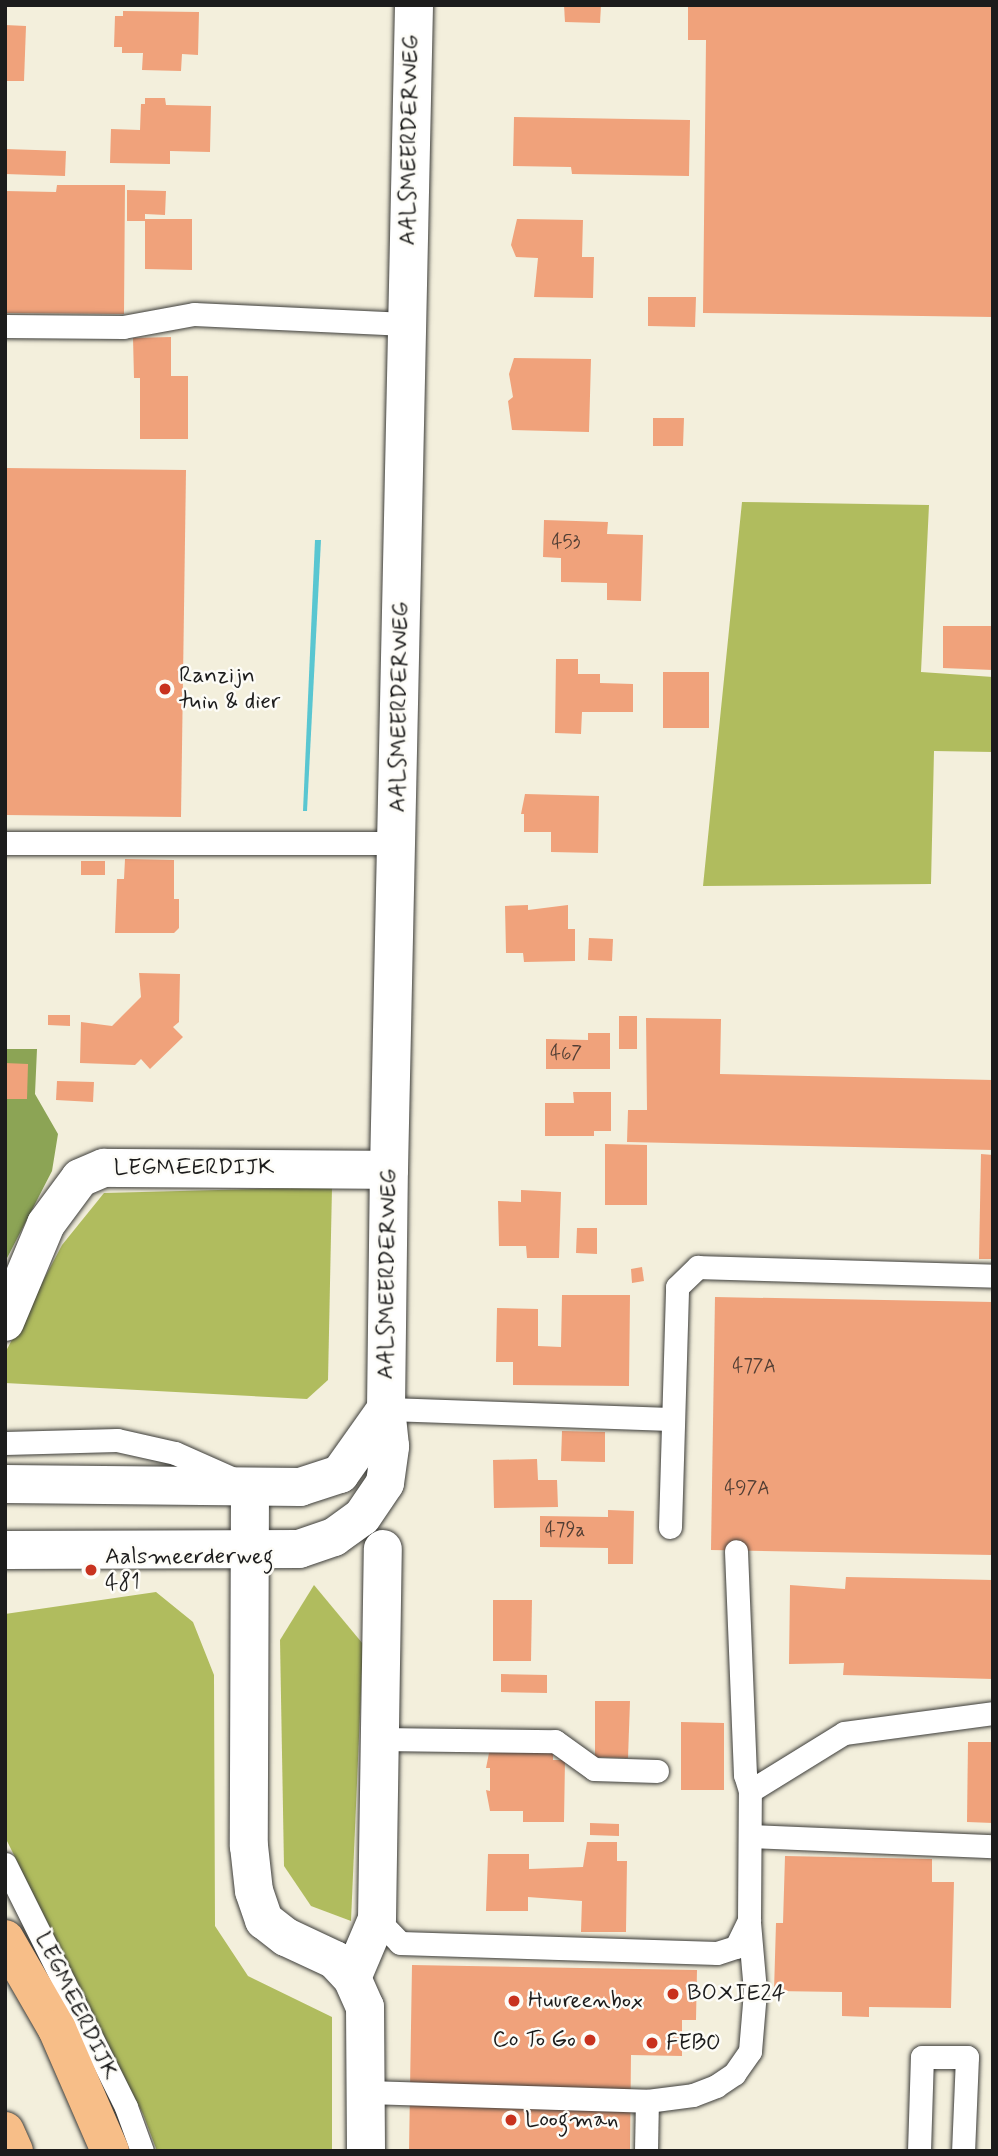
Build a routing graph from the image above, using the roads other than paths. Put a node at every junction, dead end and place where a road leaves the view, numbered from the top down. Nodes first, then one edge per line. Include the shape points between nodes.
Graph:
1 (414, 5) edge
2 (405, 324) junction
3 (5, 326) edge
4 (5, 843) edge
5 (398, 843) junction
6 (389, 1170) junction
7 (993, 1276) edge
8 (5, 1322) edge
9 (386, 1409) junction
10 (673, 1419) junction
11 (5, 1443) edge
12 (5, 1484) edge
13 (250, 1488) junction
14 (670, 1527) dead end
15 (250, 1547) junction
16 (383, 1549) dead end
17 (5, 1550) edge
18 (736, 1551) dead end
19 (993, 1713) edge
20 (380, 1739) junction
21 (657, 1771) dead end
22 (750, 1791) junction
23 (750, 1836) junction
24 (993, 1846) edge
25 (5, 1864) edge
26 (377, 1919) junction
27 (749, 1920) junction
28 (5, 1939) edge
29 (352, 1978) junction
30 (367, 2092) junction
31 (647, 2101) junction
32 (5, 2131) edge
33 (15, 2151) edge
34 (110, 2151) edge
35 (142, 2151) edge
36 (366, 2151) edge
37 (646, 2151) edge
38 (919, 2151) edge
39 (963, 2151) edge

1 - 2 street, AALSMEERDERWEG
2 - 3 lane via 194,314 123,327
2 - 5 street, AALSMEERDERWEG
4 - 5 lane
5 - 6 street, AALSMEERDERWEG
6 - 8 street, LEGMEERDIJK via 104,1168 80,1178 46,1224
6 - 9 street, AALSMEERDERWEG
7 - 10 lane via 698,1267 677,1287
9 - 10 lane
9 - 13 street, AALSMEERDERWEG via 340,1474 300,1487
9 - 15 street, AALSMEERDERWEG via 390,1446 385,1483 362,1517 315,1545
10 - 14 lane
11 - 13 lane via 117,1440 210,1465
12 - 13 street, AALSMEERDERWEG
13 - 15 street
15 - 17 street, AALSMEERDERWEG
15 - 29 street via 249,1846 254,1891 264,1920 286,1937 335,1960
16 - 20 street
18 - 22 lane via 745,1775
19 - 22 lane via 844,1734
20 - 21 lane via 555,1741 594,1769
20 - 26 street
22 - 23 lane
23 - 24 lane
23 - 27 lane
25 - 35 lane, LEGMEERDIJK via 126,2107
26 - 27 lane via 400,1943 717,1953 736,1947
26 - 29 street
27 - 31 lane via 755,1991 750,2051 734,2074 716,2086 693,2095
28 - 34 main road, LEGMEERDIJK via 57,2029
29 - 30 street via 365,2007
30 - 31 lane
30 - 36 street
31 - 37 lane
32 - 33 main road
38 - 39 lane via 922,2057 967,2057

